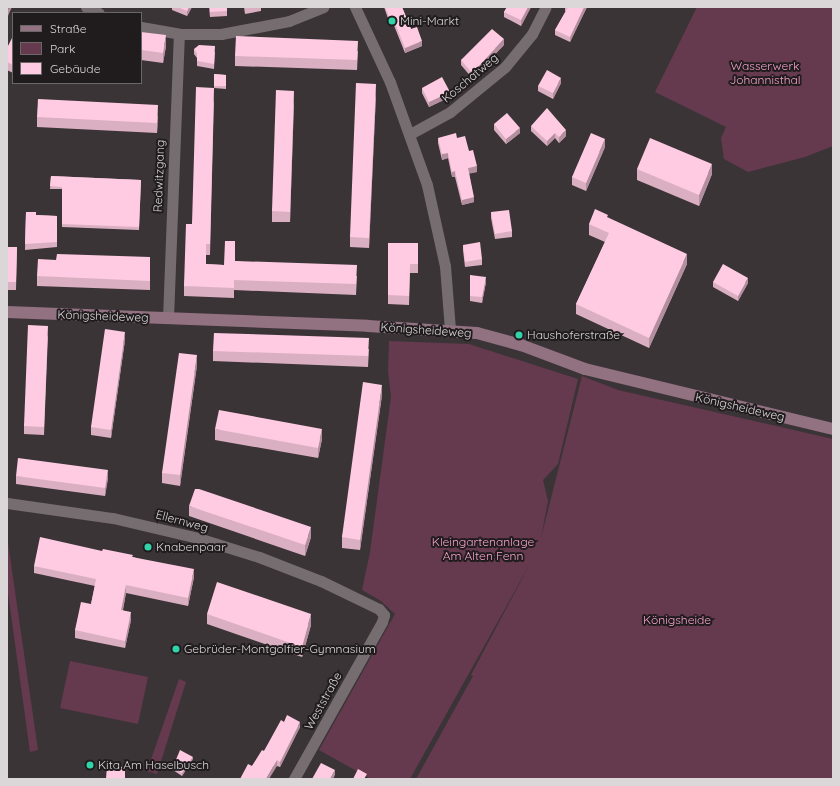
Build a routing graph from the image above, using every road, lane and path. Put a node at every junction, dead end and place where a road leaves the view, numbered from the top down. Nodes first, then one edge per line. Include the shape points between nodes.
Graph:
1 (86, 7) edge
2 (323, 7) edge
3 (355, 7) edge
4 (546, 7) edge
5 (98, 12) edge
6 (142, 27) edge
7 (179, 34) junction
8 (410, 134) junction
9 (7, 312) edge
10 (168, 318) junction
11 (450, 330) junction
12 (833, 429) edge
13 (7, 503) edge
14 (384, 615) joint
15 (294, 779) edge

1 - 5 street
2 - 7 street via 289,22 266,27 221,34
3 - 8 street via 390,82
4 - 8 street, Koschatweg via 532,34 505,67 450,112
6 - 7 street
7 - 10 street, Redwitzgang
8 - 11 street via 427,185 446,266
9 - 10 street, Königsheideweg
10 - 11 street, Königsheideweg
11 - 12 street, Königsheideweg via 498,338 585,369
13 - 14 street, Ellernweg via 112,518 259,557 321,581 379,609
14 - 15 street, Weststraße

